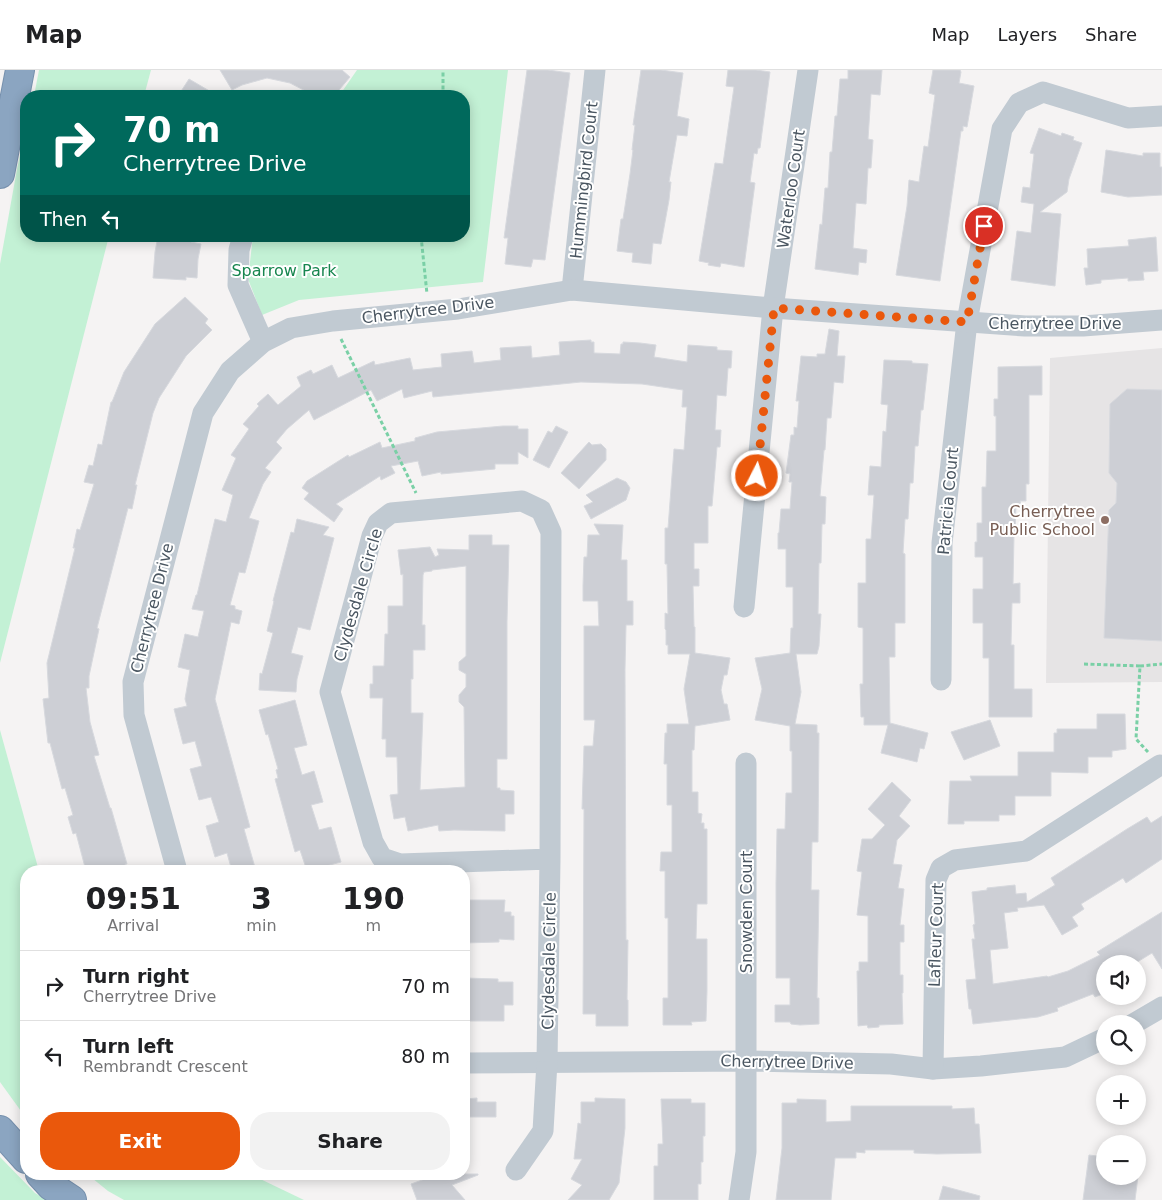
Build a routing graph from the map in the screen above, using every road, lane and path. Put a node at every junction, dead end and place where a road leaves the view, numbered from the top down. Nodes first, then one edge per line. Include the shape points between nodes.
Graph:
1 (20, 70) edge
2 (443, 70) edge
3 (596, 70) edge
4 (808, 70) edge
5 (443, 90) edge
6 (1162, 116) edge
7 (0, 174) edge
8 (241, 242) edge
9 (422, 242) edge
10 (572, 290) junction
11 (774, 308) junction
12 (429, 312) junction
13 (1162, 320) edge
14 (333, 321) junction
15 (967, 322) junction
16 (263, 342) junction
17 (424, 509) junction
18 (744, 607) dead end
19 (1084, 664) dead end
20 (1162, 664) edge
21 (1140, 666) junction
22 (941, 680) dead end
23 (746, 764) dead end
24 (1160, 765) joint
25 (550, 860) junction
26 (175, 865) edge
27 (1162, 1007) edge
28 (1146, 1016) edge
29 (1096, 1042) edge
30 (746, 1061) junction
31 (547, 1062) junction
32 (470, 1063) edge
33 (933, 1069) junction
34 (0, 1130) edge
35 (20, 1152) edge
36 (516, 1170) dead end
37 (46, 1180) edge
38 (72, 1200) edge
39 (740, 1200) edge

1 - 7 highway
2 - 5 path
3 - 10 street, Hummingbird Court
4 - 11 street, Waterloo Court
6 - 15 street, Patricia Court via 1128,118 1043,92 1019,102 1002,129
8 - 16 street via 238,285
9 - 12 path
10 - 11 street, Cherrytree Drive
10 - 12 street, Cherrytree Drive
11 - 15 street, Cherrytree Drive
11 - 18 street, Waterloo Court
12 - 14 street, Cherrytree Drive
13 - 15 street, Cherrytree Drive via 1082,326
14 - 16 street, Cherrytree Drive via 290,328
14 - 17 path
15 - 22 street, Patricia Court via 942,543
16 - 26 street, Cherrytree Drive via 230,371 203,414 133,682 134,715
17 - 25 street, Clydesdale Circle via 522,502 541,510 551,532
17 - 25 street, Clydesdale Circle via 392,513 378,523 330,692 373,842 382,858 400,864
19 - 21 path
20 - 21 path
21 - 24 path via 1136,739
23 - 30 street, Snowden Court
24 - 33 street, Lafleur Court via 1026,851 955,860 941,868 936,880
25 - 31 street, Clydesdale Circle
27 - 28 street
29 - 33 street, Cherrytree Drive via 1041,1064
30 - 31 street, Cherrytree Drive
30 - 33 street, Cherrytree Drive via 891,1064
30 - 39 street, Snowden Court via 746,1152
31 - 32 street, Cherrytree Drive
31 - 36 street, Clydesdale Circle via 543,1131
34 - 35 highway
37 - 38 highway

